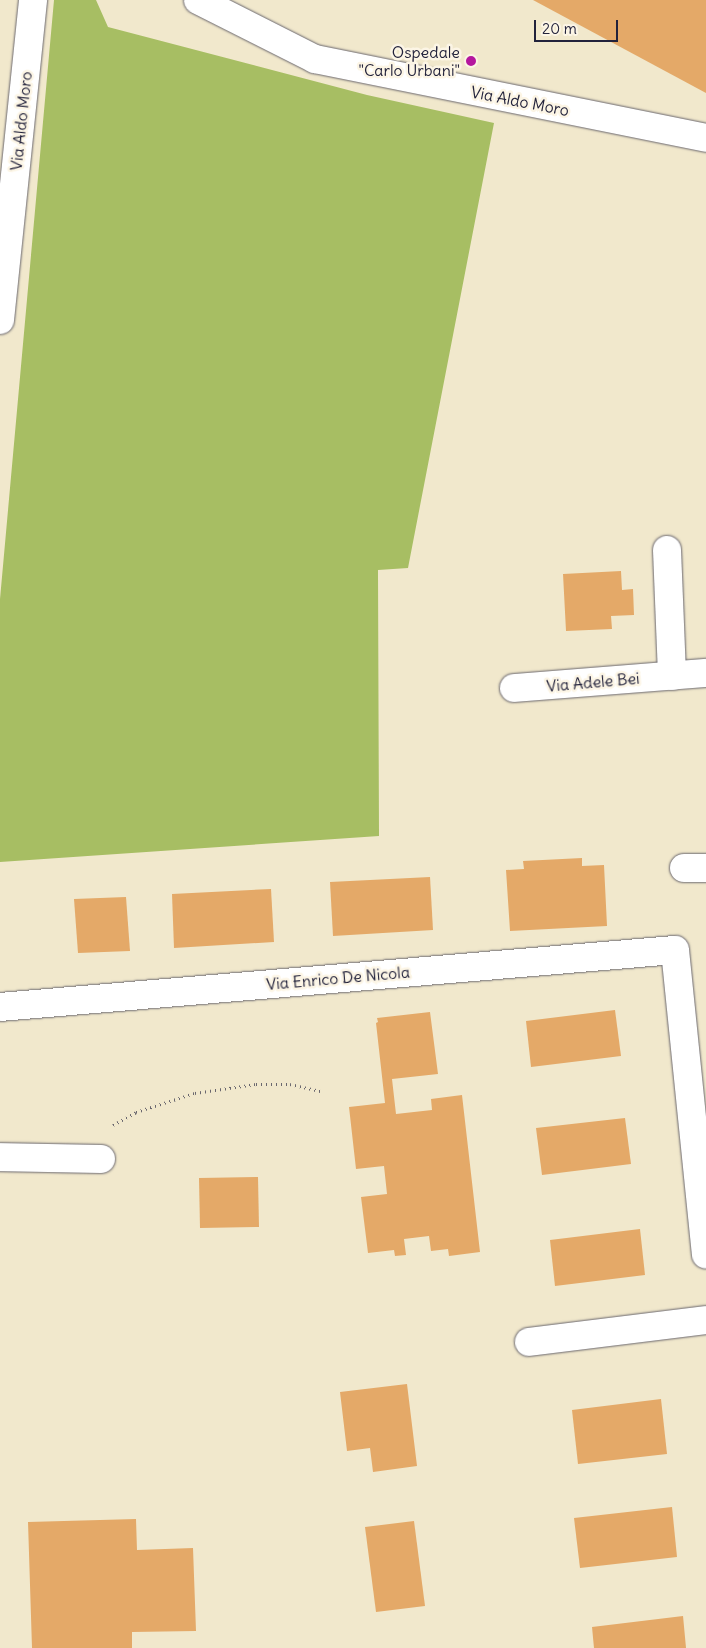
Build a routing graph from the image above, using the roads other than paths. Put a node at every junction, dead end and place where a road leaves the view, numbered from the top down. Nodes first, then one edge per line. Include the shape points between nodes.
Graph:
1 (198, 0) edge
2 (30, 4) edge
3 (706, 138) edge
4 (0, 320) edge
5 (667, 550) dead end
6 (706, 673) edge
7 (672, 676) junction
8 (514, 688) dead end
9 (0, 1007) edge
10 (0, 1157) edge
11 (101, 1159) dead end
12 (706, 1254) edge
13 (706, 1320) edge
14 (529, 1342) dead end

1 - 3 street, Via Aldo Moro via 315,59
2 - 4 street, Via Aldo Moro
5 - 7 street
6 - 7 street, Via Adele Bei
7 - 8 street, Via Adele Bei
9 - 12 street, Via Enrico De Nicola via 675,950
10 - 11 street
13 - 14 street

